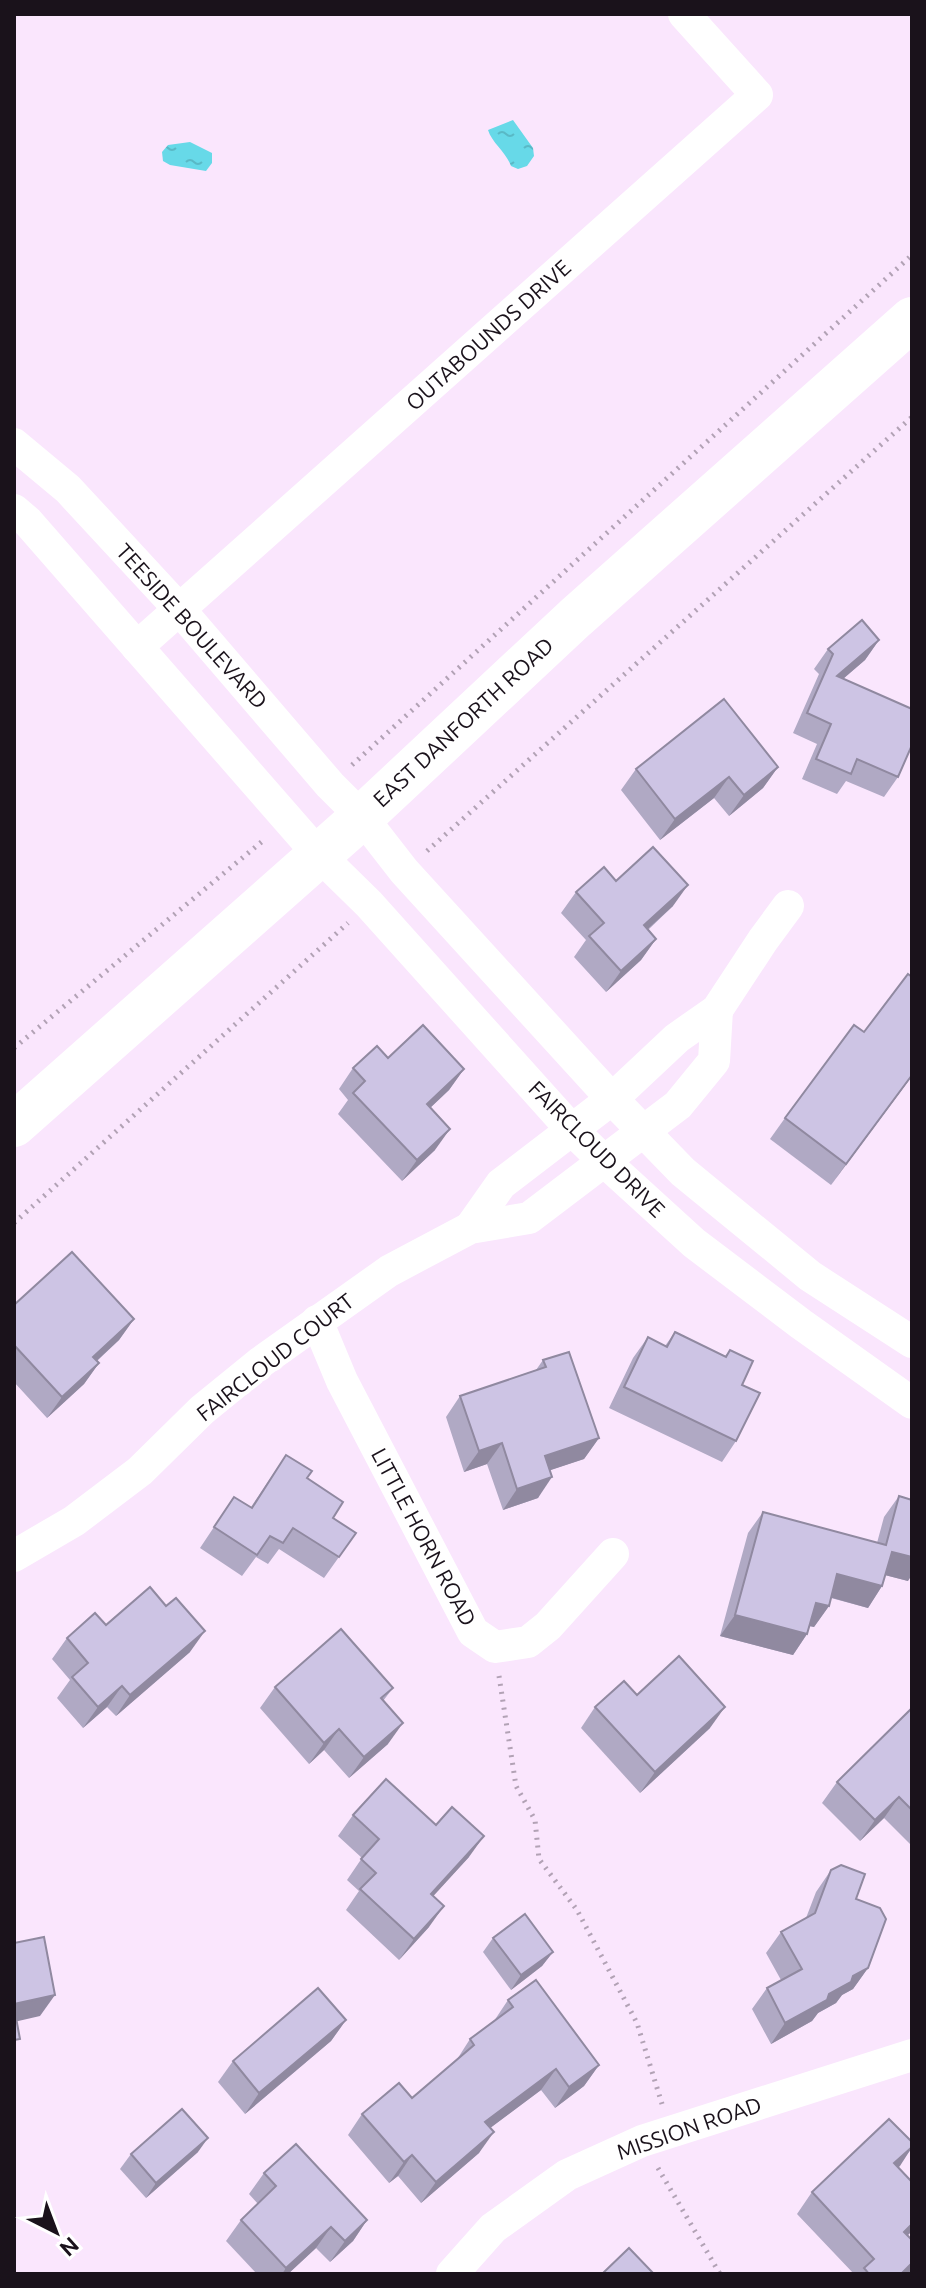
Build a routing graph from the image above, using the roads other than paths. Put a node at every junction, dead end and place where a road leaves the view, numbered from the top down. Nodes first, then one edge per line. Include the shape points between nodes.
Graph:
1 (684, 14) edge
2 (912, 319) edge
3 (14, 444) edge
4 (14, 510) edge
5 (180, 610) junction
6 (137, 647) junction
7 (362, 817) junction
8 (319, 855) junction
9 (788, 906) dead end
10 (717, 1010) junction
11 (612, 1099) junction
12 (14, 1125) edge
13 (571, 1129) junction
14 (643, 1131) junction
15 (604, 1161) junction
16 (470, 1228) junction
17 (317, 1321) junction
18 (912, 1342) edge
19 (912, 1403) edge
20 (613, 1554) dead end
21 (14, 1556) edge
22 (912, 2055) edge
23 (452, 2274) edge

1 - 5 street, OUTABOUNDS DRIVE via 757,95
2 - 7 street, EAST DANFORTH ROAD via 575,618
3 - 5 street, TEESIDE BOULEVARD via 68,489
4 - 6 street
5 - 6 street, OUTABOUNDS DRIVE
5 - 7 street, TEESIDE BOULEVARD
6 - 8 street
7 - 8 street, EAST DANFORTH ROAD
7 - 11 street, FAIRCLOUD DRIVE via 404,871
8 - 12 street, EAST DANFORTH ROAD
8 - 13 street, FAIRCLOUD DRIVE
9 - 10 street, FAIRCLOUD COURT
10 - 11 street, FAIRCLOUD COURT via 677,1038
10 - 14 street, FAIRCLOUD COURT via 714,1061 678,1105
11 - 13 street, FAIRCLOUD COURT
11 - 14 street, FAIRCLOUD DRIVE
13 - 15 street, FAIRCLOUD DRIVE
13 - 16 street, FAIRCLOUD COURT via 501,1184
14 - 15 street, FAIRCLOUD COURT
14 - 18 street, FAIRCLOUD DRIVE via 683,1172 810,1276
15 - 16 street, FAIRCLOUD COURT via 529,1218
15 - 19 street, FAIRCLOUD DRIVE via 694,1243
16 - 17 street, FAIRCLOUD COURT via 389,1271
17 - 20 street, LITTLE HORN ROAD via 342,1381 473,1632 495,1647 528,1642
17 - 21 street, FAIRCLOUD COURT via 202,1410 140,1471 74,1521
22 - 23 street, MISSION ROAD via 656,2136 567,2175 493,2228

